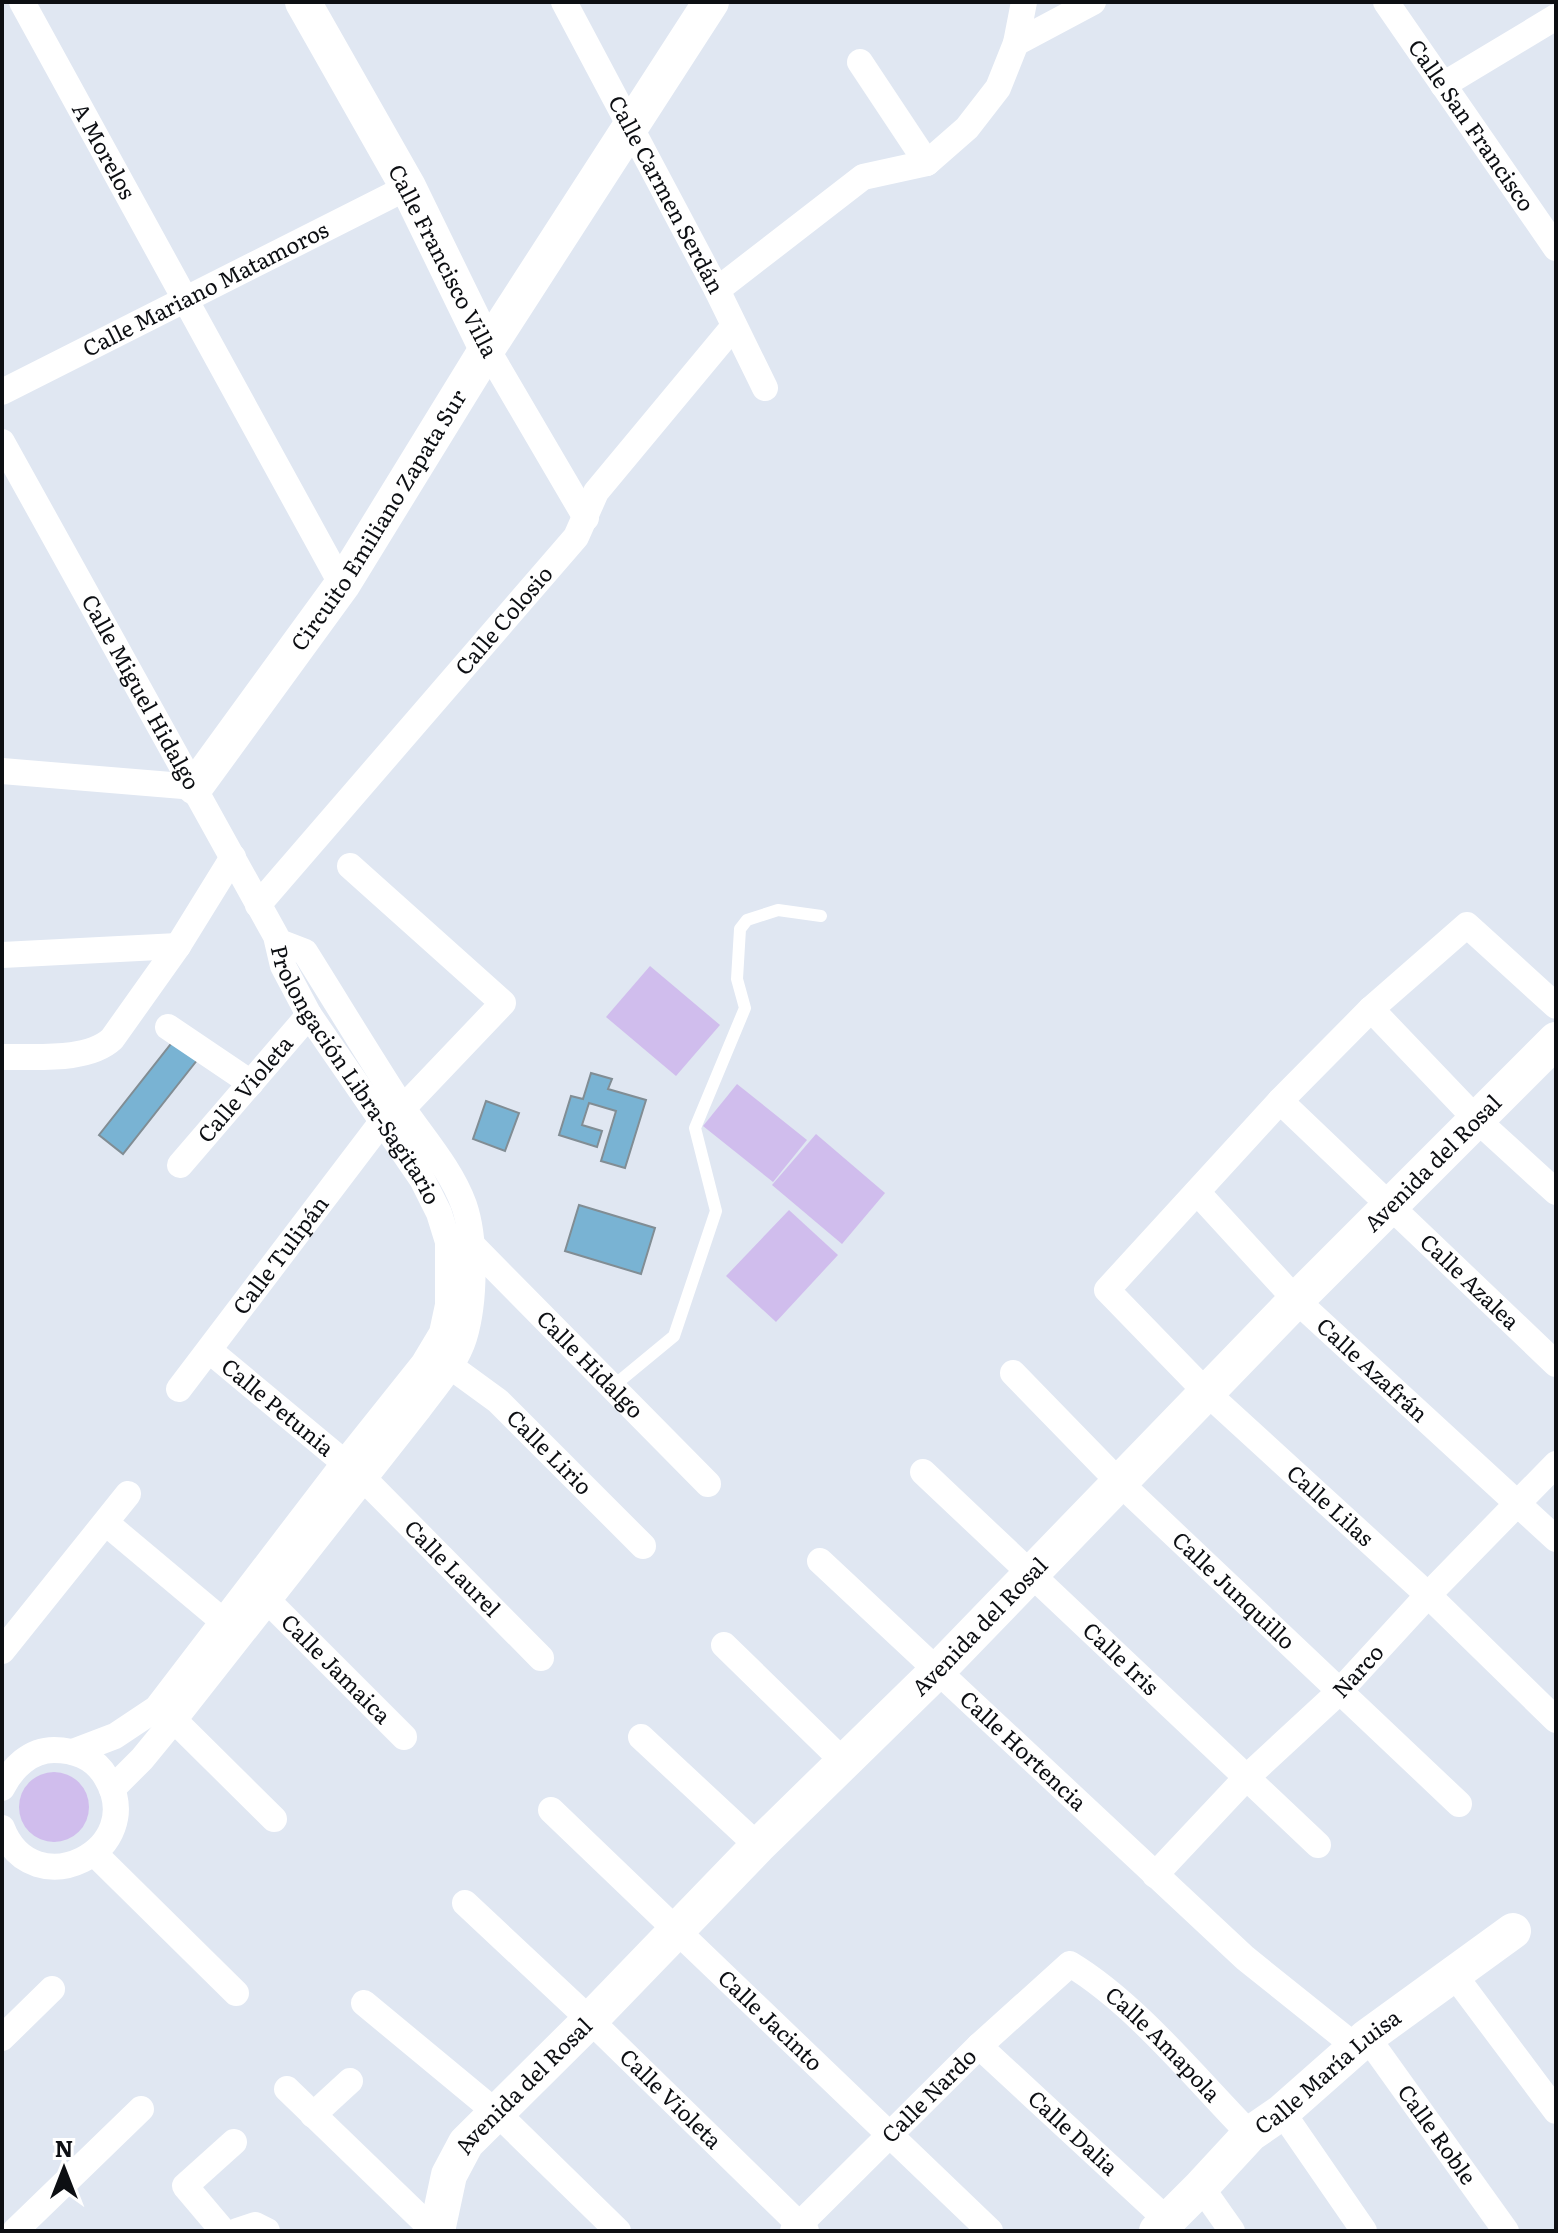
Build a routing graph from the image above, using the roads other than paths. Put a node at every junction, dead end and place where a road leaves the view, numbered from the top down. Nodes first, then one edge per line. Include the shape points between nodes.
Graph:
1 (22, 2) edge
2 (303, 2) edge
3 (564, 2) edge
4 (711, 2) edge
5 (1024, 2) edge
6 (1093, 2) edge
7 (1386, 2) edge
8 (1556, 17) edge
9 (1016, 43) junction
10 (860, 62) dead end
11 (1443, 85) junction
12 (630, 128) junction
13 (927, 163) junction
14 (408, 187) junction
15 (1556, 248) edge
16 (717, 290) junction
17 (184, 300) junction
18 (734, 326) junction
19 (487, 349) junction
20 (765, 388) dead end
21 (2, 392) edge
22 (2, 442) edge
23 (586, 518) junction
24 (342, 585) junction
25 (2, 771) edge
26 (195, 787) junction
27 (233, 857) junction
28 (350, 866) dead end
29 (258, 905) junction
30 (821, 916) dead end
31 (279, 942) junction
32 (178, 946) junction
33 (2, 955) edge
34 (1556, 1006) edge
35 (1371, 1009) junction
36 (309, 1015) junction
37 (168, 1027) dead end
38 (1556, 1040) edge
39 (2, 1057) edge
40 (251, 1083) junction
41 (1280, 1101) junction
42 (403, 1108) junction
43 (1476, 1119) junction
44 (381, 1123) junction
45 (180, 1165) dead end
46 (1197, 1192) junction
47 (1556, 1192) edge
48 (1390, 1207) junction
49 (472, 1245) junction
50 (1296, 1300) junction
51 (210, 1351) junction
52 (1556, 1364) edge
53 (450, 1366) junction
54 (1013, 1373) dead end
55 (611, 1388) junction
56 (179, 1389) dead end
57 (1207, 1393) junction
58 (1556, 1464) edge
59 (354, 1470) junction
60 (923, 1472) dead end
61 (1120, 1483) junction
62 (708, 1484) dead end
63 (128, 1494) dead end
64 (1516, 1503) junction
65 (106, 1523) junction
66 (1556, 1539) edge
67 (643, 1546) dead end
68 (820, 1561) dead end
69 (1032, 1574) junction
70 (1428, 1595) junction
71 (268, 1601) junction
72 (224, 1622) junction
73 (724, 1645) dead end
74 (2, 1651) edge
75 (541, 1658) dead end
76 (937, 1671) junction
77 (1339, 1692) junction
78 (166, 1714) junction
79 (1556, 1720) edge
80 (404, 1737) dead end
81 (641, 1737) dead end
82 (73, 1752) junction
83 (843, 1761) junction
84 (4, 1776) edge
85 (1246, 1778) junction
86 (112, 1789) junction
87 (1459, 1804) dead end
88 (551, 1810) dead end
89 (274, 1819) dead end
90 (2, 1828) edge
91 (1318, 1845) dead end
92 (758, 1846) junction
93 (95, 1854) junction
94 (27, 1860) junction
95 (2, 1871) edge
96 (1155, 1875) junction
97 (465, 1903) dead end
98 (678, 1930) junction
99 (1513, 1931) dead end
100 (1070, 1964) joint
101 (1455, 1976) junction
102 (52, 1989) dead end
103 (236, 1993) dead end
104 (364, 2003) dead end
105 (590, 2020) junction
106 (2, 2038) edge
107 (1361, 2042) junction
108 (979, 2046) junction
109 (350, 2081) dead end
110 (287, 2089) dead end
111 (141, 2109) dead end
112 (1556, 2111) edge
113 (1282, 2112) junction
114 (498, 2114) junction
115 (313, 2115) junction
116 (1250, 2134) junction
117 (891, 2135) junction
118 (234, 2142) dead end
119 (1201, 2187) junction
120 (1162, 2225) edge
121 (800, 2229) edge
122 (15, 2231) edge
123 (223, 2231) edge
124 (436, 2231) edge
125 (618, 2231) edge
126 (990, 2231) edge
127 (1232, 2231) edge
128 (1364, 2231) edge
129 (1506, 2231) edge

1 - 17 street, A Morelos
2 - 14 street, Calle Francisco Villa
3 - 12 street, Calle Carmen Serdán
4 - 12 street, Circuito Emiliano Zapata Sur
5 - 9 street
6 - 9 street
7 - 11 street, Calle San Francisco
8 - 11 street
9 - 13 street via 998,88 967,128
10 - 13 street
11 - 15 street, Calle San Francisco
12 - 16 street, Calle Carmen Serdán
12 - 19 street, Circuito Emiliano Zapata Sur
13 - 16 street via 863,177
14 - 17 street, Calle Mariano Matamoros
14 - 19 street, Calle Francisco Villa
16 - 18 street, Calle Carmen Serdán
17 - 21 street, Calle Mariano Matamoros
17 - 24 street, A Morelos
18 - 20 street, Calle Carmen Serdán
18 - 23 street, Calle Colosio via 596,492
19 - 23 street, Calle Francisco Villa
19 - 24 street, Circuito Emiliano Zapata Sur
22 - 26 street, Calle Miguel Hidalgo
23 - 29 street, Calle Colosio via 576,537
24 - 26 street, Circuito Emiliano Zapata Sur
25 - 26 street
26 - 27 street, Calle Miguel Hidalgo
27 - 29 street, Calle Miguel Hidalgo
27 - 32 street
28 - 42 street, Calle Tulipán via 503,1003
29 - 31 street, Calle Miguel Hidalgo
30 - 55 lane via 778,910 747,920 740,929 737,979 745,1008 695,1128 716,1211 674,1336
31 - 36 street, Prolongación Libra-Sagitario via 283,966
31 - 42 street, Prolongación Libra-Sagitario via 305,952
32 - 33 street
32 - 39 street via 101,1049
34 - 35 street via 1467,925
35 - 41 street
35 - 43 street
36 - 40 street, Calle Violeta
36 - 44 street, Prolongación Libra-Sagitario
37 - 40 street
38 - 43 street, Avenida del Rosal
40 - 45 street, Calle Violeta
41 - 46 street
41 - 48 street, Calle Azalea
42 - 44 street, Calle Tulipán
42 - 49 street, Prolongación Libra-Sagitario via 463,1204
43 - 47 street
43 - 48 street, Avenida del Rosal
44 - 51 street, Calle Tulipán
44 - 59 street, Prolongación Libra-Sagitario via 422,1179 439,1213 448,1242 448,1305 442,1333
46 - 50 street, Calle Azafrán
46 - 57 street, Calle Lilas via 1107,1290
48 - 50 street, Avenida del Rosal
48 - 52 street, Calle Azalea
49 - 53 street, Prolongación Libra-Sagitario via 464,1339
49 - 55 street, Calle Hidalgo
50 - 57 street, Avenida del Rosal
50 - 64 street, Calle Azafrán
51 - 56 street, Calle Tulipán
51 - 59 street, Calle Petunia
53 - 59 street, Prolongación Libra-Sagitario
53 - 67 street, Calle Lirio via 498,1401
54 - 61 street, Calle Junquillo
55 - 62 street, Calle Hidalgo
57 - 61 street, Avenida del Rosal
57 - 70 street, Calle Lilas
58 - 64 street, Narco
59 - 71 street, Prolongación Libra-Sagitario
59 - 72 street, Prolongación Libra-Sagitario
59 - 75 street, Calle Laurel
60 - 69 street, Calle Iris
61 - 69 street, Avenida del Rosal
61 - 77 street, Calle Junquillo
63 - 65 street
64 - 66 street, Calle Azafrán
64 - 70 street, Narco
65 - 72 street
65 - 74 street
68 - 76 street, Calle Hortencia
69 - 76 street, Avenida del Rosal
69 - 85 street, Calle Iris
70 - 77 street, Narco
70 - 79 street, Calle Lilas
71 - 78 street, Prolongación Libra-Sagitario
71 - 80 street, Calle Jamaica
72 - 78 street, Prolongación Libra-Sagitario
73 - 83 street
76 - 83 street, Avenida del Rosal
76 - 96 street, Calle Hortencia
77 - 85 street, Narco
77 - 87 street, Calle Junquillo
78 - 82 street, Prolongación Libra-Sagitario
78 - 86 street, Prolongación Libra-Sagitario via 142,1759
78 - 89 street
81 - 92 street
82 - 84 street, Prolongación Libra-Sagitario via 50,1750 27,1757
82 - 86 street via 90,1760
83 - 92 street, Avenida del Rosal
85 - 91 street, Calle Iris
85 - 96 street, Narco
86 - 93 street via 114,1824
88 - 98 street, Calle Jacinto
90 - 94 street via 7,1842
92 - 98 street, Avenida del Rosal
93 - 94 street via 62,1867
93 - 103 street
94 - 95 street
96 - 107 street via 1245,1958
97 - 105 street, Calle Violeta
98 - 105 street, Avenida del Rosal
98 - 117 street, Calle Jacinto
99 - 101 street, Calle María Luisa
100 - 108 street, Calle Nardo
100 - 116 street, Calle Amapola via 1119,1999
101 - 107 street, Calle María Luisa
101 - 112 street
102 - 106 street
104 - 114 street
105 - 114 street, Avenida del Rosal
105 - 121 street, Calle Violeta
107 - 113 street, Calle María Luisa
107 - 129 street, Calle Roble
108 - 117 street, Calle Nardo
108 - 120 street, Calle Dalia
109 - 115 street
110 - 115 street
111 - 122 street
113 - 116 street, Calle María Luisa
113 - 128 street
114 - 124 street, Avenida del Rosal via 466,2143 449,2175
114 - 125 street
115 - 124 street
116 - 119 street, Calle María Luisa
117 - 121 street, Calle Nardo
117 - 126 street, Calle Jacinto
118 - 123 street via 185,2186
119 - 120 street, Calle María Luisa
119 - 127 street

